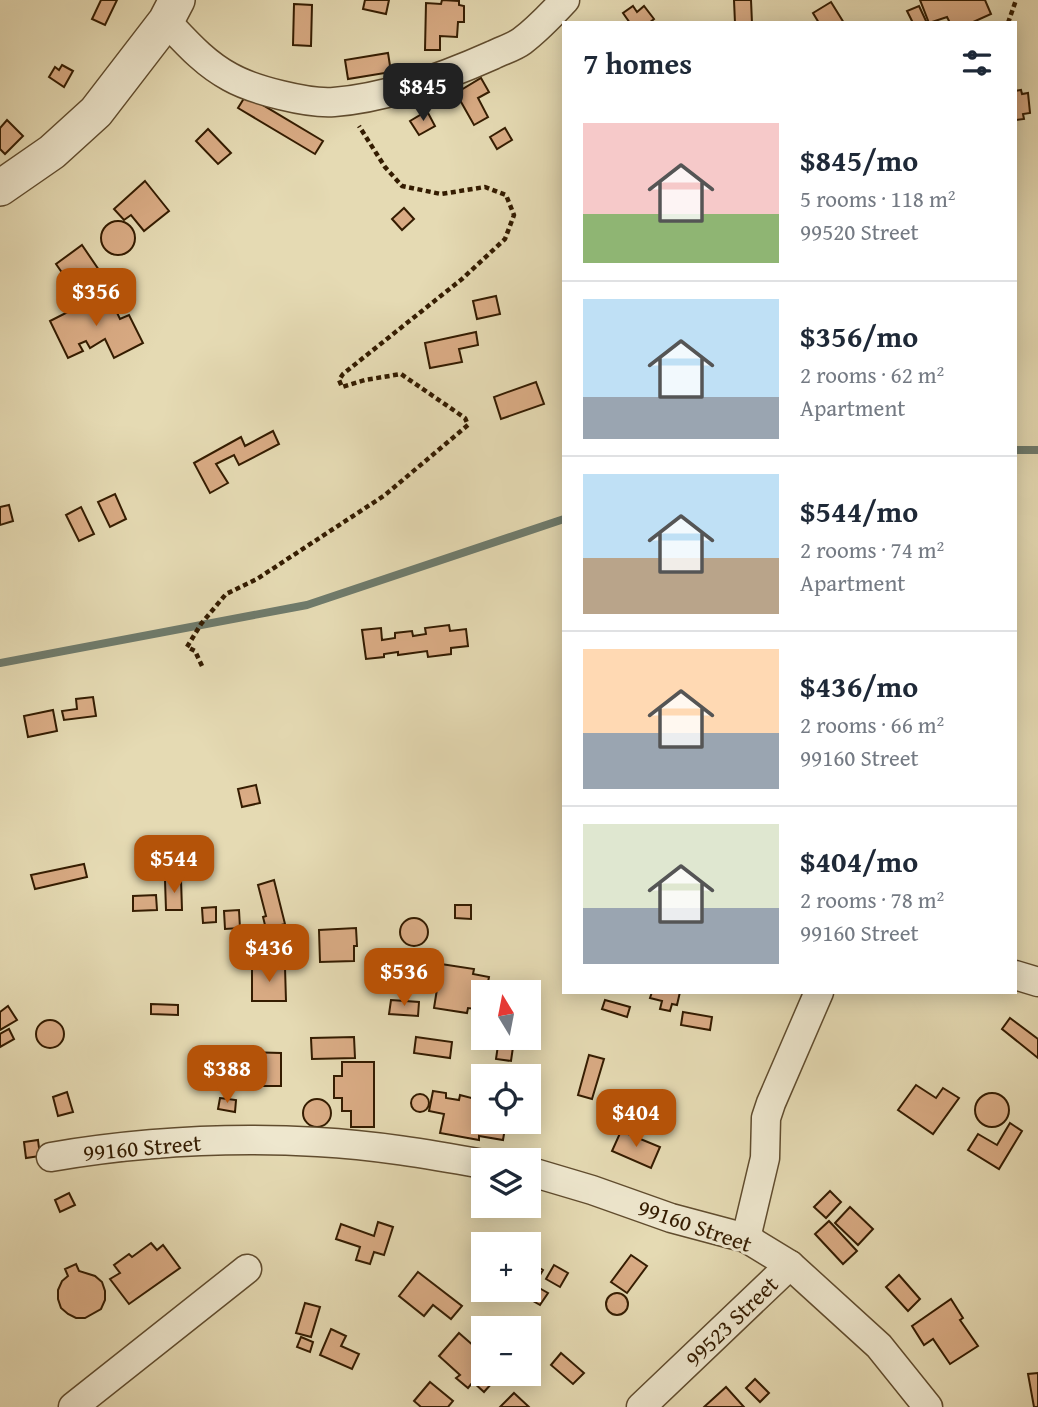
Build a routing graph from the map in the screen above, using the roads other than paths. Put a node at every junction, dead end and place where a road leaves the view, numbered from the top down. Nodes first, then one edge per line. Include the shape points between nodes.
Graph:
1 (565, 0) edge
2 (172, 11) edge
3 (0, 188) edge
4 (1017, 976) edge
5 (1038, 982) edge
6 (818, 994) edge
7 (51, 1157) dead end
8 (471, 1162) edge
9 (541, 1175) edge
10 (746, 1238) junction
11 (790, 1265) junction
12 (247, 1269) dead end
13 (73, 1407) edge
14 (641, 1407) edge
15 (928, 1407) edge

1 - 2 street via 520,43 467,67 410,86 333,102 255,88 232,78 205,62
2 - 3 street via 96,111 52,152
4 - 5 street
6 - 10 street via 766,1118 765,1158
7 - 8 street, 99160 Street via 204,1140 268,1140 402,1150
9 - 10 street, 99160 Street
10 - 11 street, 99160 Street
11 - 14 street, 99523 Street
11 - 15 street, 99160 Street via 879,1346
12 - 13 street

